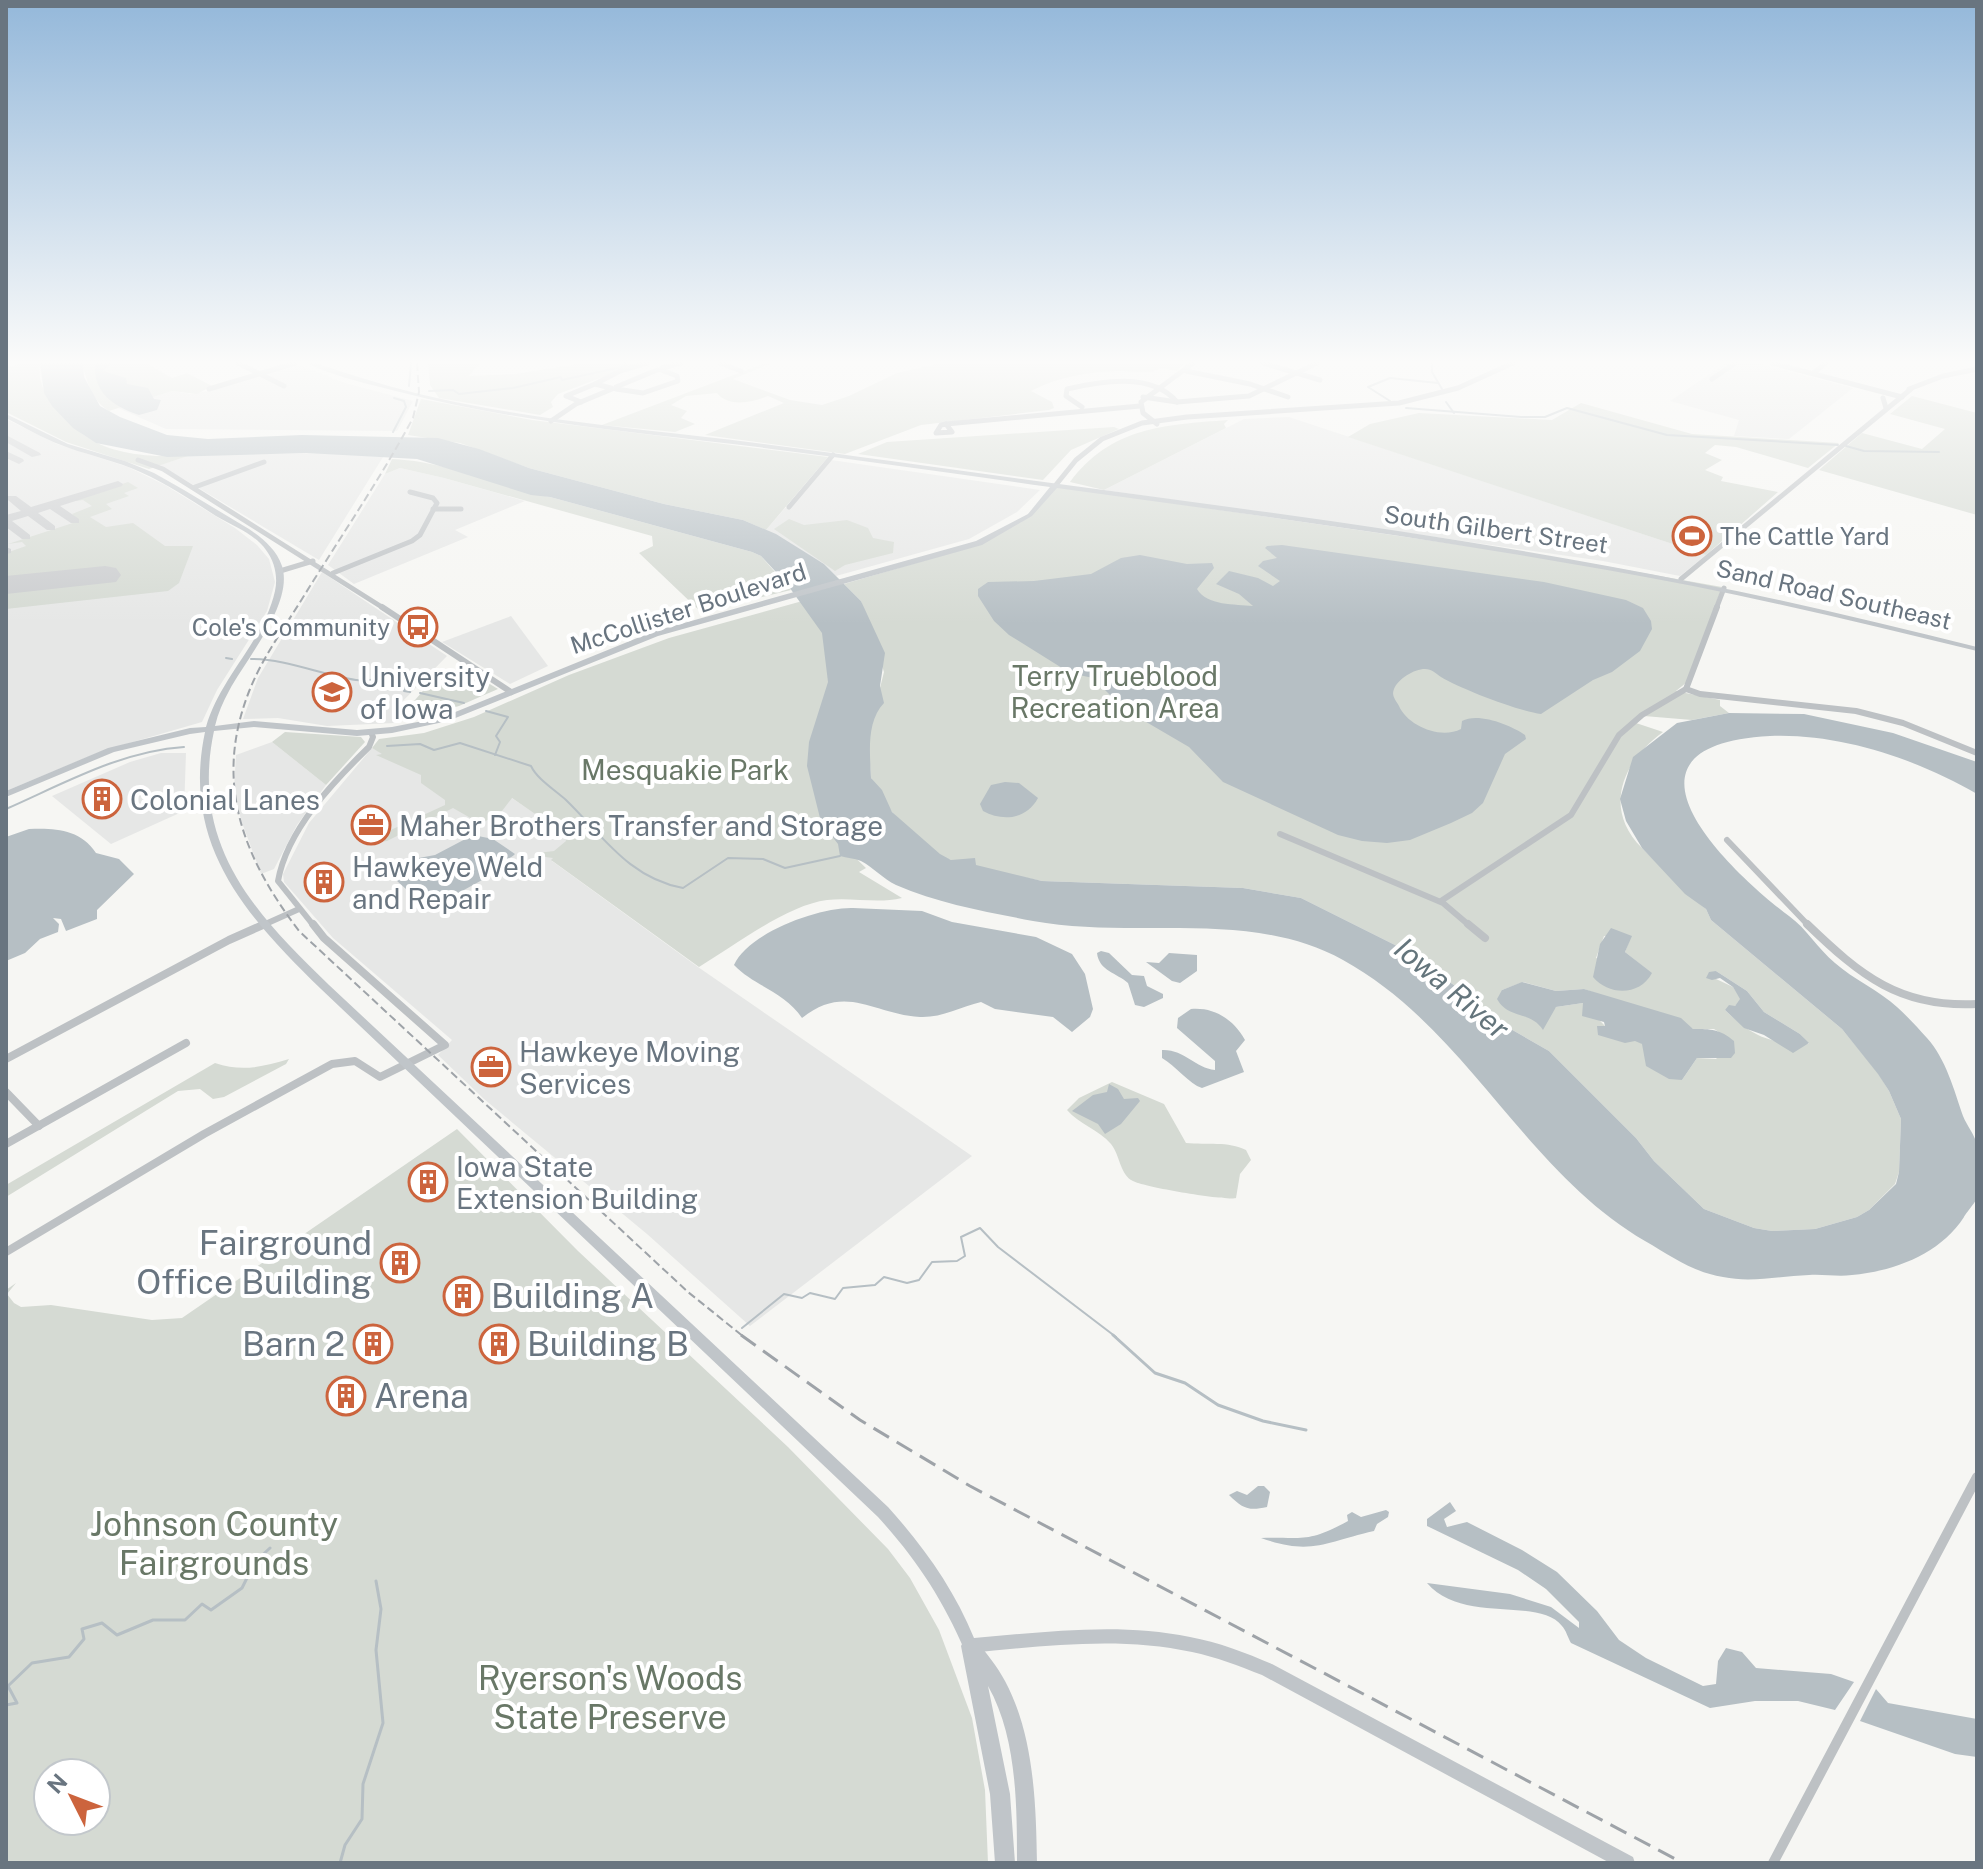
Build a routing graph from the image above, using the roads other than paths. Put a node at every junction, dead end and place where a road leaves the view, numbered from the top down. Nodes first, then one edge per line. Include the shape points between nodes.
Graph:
1 (85, 450) edge
2 (793, 450) edge
3 (1087, 450) edge
4 (1835, 450) edge
5 (833, 455) junction
6 (138, 460) dead end
7 (264, 462) dead end
8 (176, 477) junction
9 (165, 481) junction
10 (1055, 486) junction
11 (194, 487) junction
12 (410, 492) dead end
13 (789, 507) dead end
14 (433, 509) junction
15 (461, 509) dead end
16 (313, 561) junction
17 (280, 571) junction
18 (333, 573) junction
19 (1681, 579) junction
20 (1724, 588) junction
21 (1977, 649) edge
22 (1686, 689) junction
23 (511, 692) junction
24 (210, 727) junction
25 (371, 732) junction
26 (1977, 753) edge
27 (6, 794) edge
28 (1280, 834) dead end
29 (1727, 840) dead end
30 (1441, 901) junction
31 (299, 909) junction
32 (263, 924) junction
33 (1485, 938) dead end
34 (1977, 1004) edge
35 (186, 1043) dead end
36 (6, 1059) edge
37 (408, 1065) junction
38 (6, 1092) edge
39 (39, 1126) junction
40 (6, 1144) edge
41 (6, 1252) edge
42 (1977, 1477) edge
43 (970, 1646) junction
44 (1005, 1863) edge
45 (1027, 1863) edge
46 (1627, 1863) edge
47 (1773, 1863) edge

1 - 9 main road
2 - 5 main road, South Gilbert Street
3 - 10 street, McCollister Boulevard
4 - 19 street
5 - 10 main road, South Gilbert Street
5 - 13 street
6 - 8 street
7 - 11 street
8 - 9 street
8 - 11 street
9 - 17 main road via 259,539
10 - 19 main road, South Gilbert Street
10 - 23 main road, McCollister Boulevard via 1036,511 1002,533 620,646
11 - 16 street
12 - 14 street via 435,499
14 - 15 street
14 - 18 street via 412,541
16 - 17 street
16 - 18 street
17 - 24 main road via 277,604 229,681
18 - 23 street
19 - 20 main road, Sand Road Southeast
20 - 21 main road, Sand Road Southeast
20 - 22 street
22 - 26 street via 1866,713
22 - 30 street via 1619,735 1571,815
23 - 25 main road, McCollister Boulevard via 445,719
24 - 25 main road, McCollister Boulevard
24 - 27 main road, McCollister Boulevard via 122,746
24 - 32 main road via 205,803 228,872
25 - 31 street via 369,747 306,819 283,859 278,881
28 - 30 street
29 - 34 street via 1775,893 1881,984 1916,1000
30 - 33 street
31 - 32 street
31 - 37 street via 445,1045
32 - 36 street
32 - 37 main road
35 - 39 street
37 - 41 street via 380,1077 352,1060 332,1064
37 - 43 main road via 883,1512 934,1574
38 - 39 street
39 - 40 street
42 - 47 street
43 - 44 highway via 1000,1794
43 - 45 highway via 1002,1694 1012,1731
43 - 46 main road via 1120,1635 1226,1653 1267,1669

